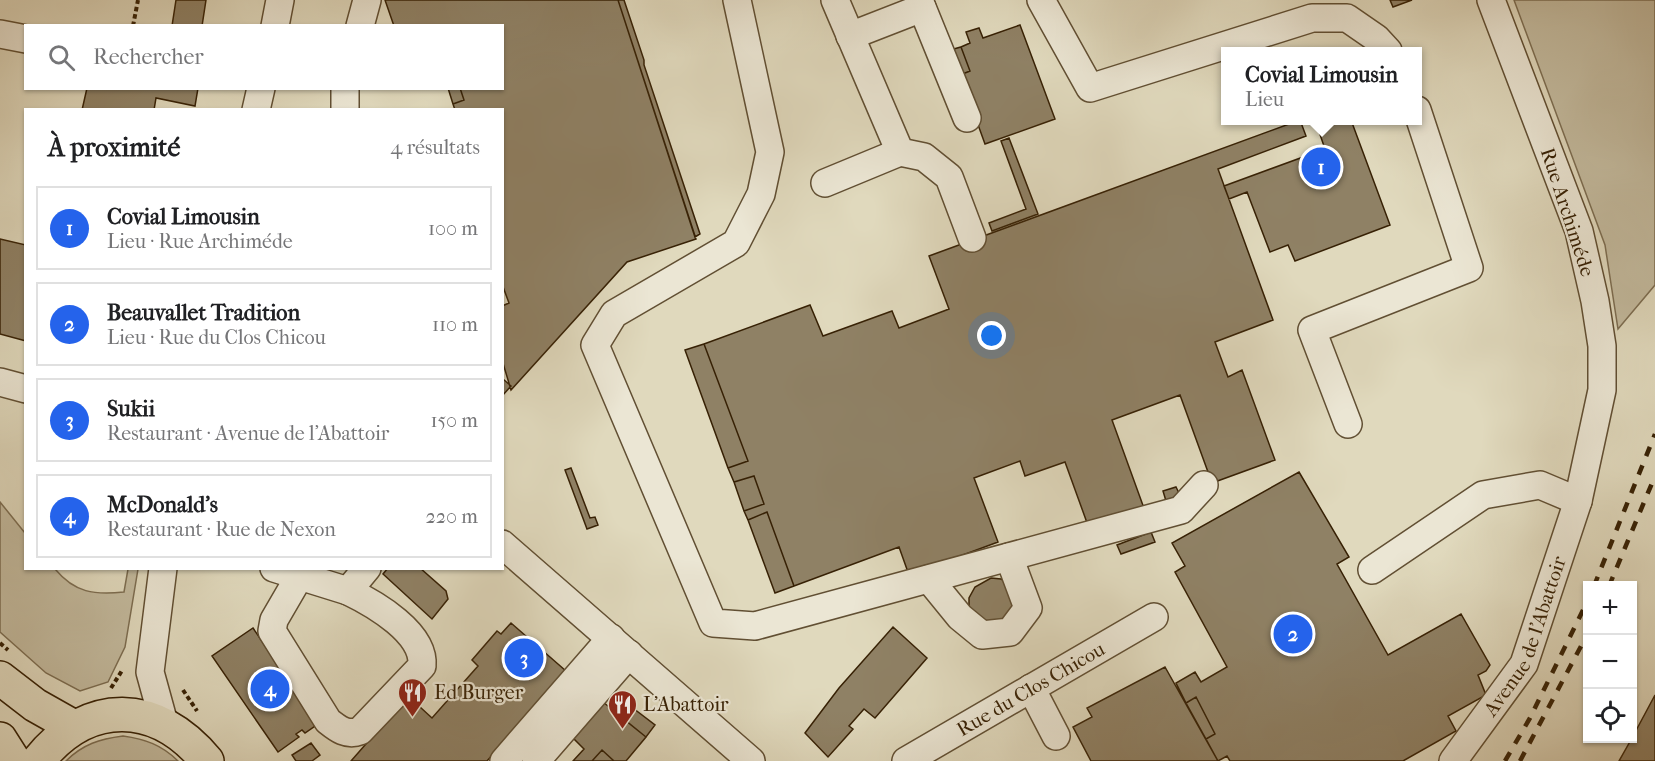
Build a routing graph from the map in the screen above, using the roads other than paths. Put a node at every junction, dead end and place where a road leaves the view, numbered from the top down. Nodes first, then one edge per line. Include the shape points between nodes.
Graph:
1 (280, 0) edge
2 (367, 0) edge
3 (737, 0) edge
4 (835, 0) edge
5 (1041, 0) edge
6 (1491, 0) edge
7 (921, 4) edge
8 (275, 24) edge
9 (361, 24) edge
10 (0, 34) edge
11 (850, 36) junction
12 (24, 39) edge
13 (1384, 47) edge
14 (261, 90) edge
15 (345, 90) edge
16 (256, 108) edge
17 (345, 108) edge
18 (967, 117) dead end
19 (1422, 125) edge
20 (900, 152) junction
21 (825, 183) dead end
22 (972, 238) dead end
23 (0, 382) edge
24 (24, 388) edge
25 (1348, 424) dead end
26 (1204, 485) dead end
27 (1578, 501) junction
28 (504, 546) edge
29 (1008, 557) junction
30 (163, 570) edge
31 (280, 570) edge
32 (365, 570) edge
33 (1372, 570) dead end
34 (299, 577) junction
35 (929, 579) junction
36 (348, 591) junction
37 (1154, 617) dead end
38 (620, 646) junction
39 (8, 668) edge
40 (150, 672) junction
41 (1031, 688) junction
42 (112, 702) junction
43 (164, 723) junction
44 (74, 727) junction
45 (1056, 736) dead end
46 (0, 739) edge
47 (14, 761) edge
48 (38, 761) edge
49 (207, 761) edge
50 (504, 761) edge
51 (536, 761) edge
52 (750, 761) edge
53 (906, 761) edge
54 (1453, 761) edge

1 - 8 street
2 - 9 street
3 - 35 street via 770,152 761,194 736,243 614,314 595,345 713,623 755,626
4 - 11 street
5 - 13 street via 1090,88 1312,18 1347,18
6 - 27 street, Rue Archiméde via 1579,231 1595,301 1602,346 1602,390
7 - 11 street
7 - 18 street
10 - 12 street
11 - 20 street
14 - 16 street
15 - 17 street
19 - 25 street via 1468,268 1312,330
20 - 21 street
20 - 22 street via 924,157 949,177
23 - 24 street
26 - 29 street via 1181,510
27 - 33 street via 1540,485 1483,495
27 - 54 street, Avenue de l'Abattoir via 1524,664
28 - 38 street
29 - 35 street
29 - 35 street via 1028,608 1010,632 982,635 960,617
30 - 40 street
31 - 34 street
32 - 36 street
34 - 36 street
34 - 36 street via 274,620 272,631 328,721 353,734 360,732 422,666 423,657 417,640 370,601
37 - 41 street, Rue du Clos Chicou
38 - 50 street
38 - 51 street
38 - 52 street
39 - 44 main road via 35,705
40 - 42 street
40 - 43 street
41 - 45 street
41 - 53 street, Rue du Clos Chicou
42 - 43 main road
42 - 44 main road via 97,718
43 - 49 main road via 188,739
44 - 48 main road
46 - 47 main road

